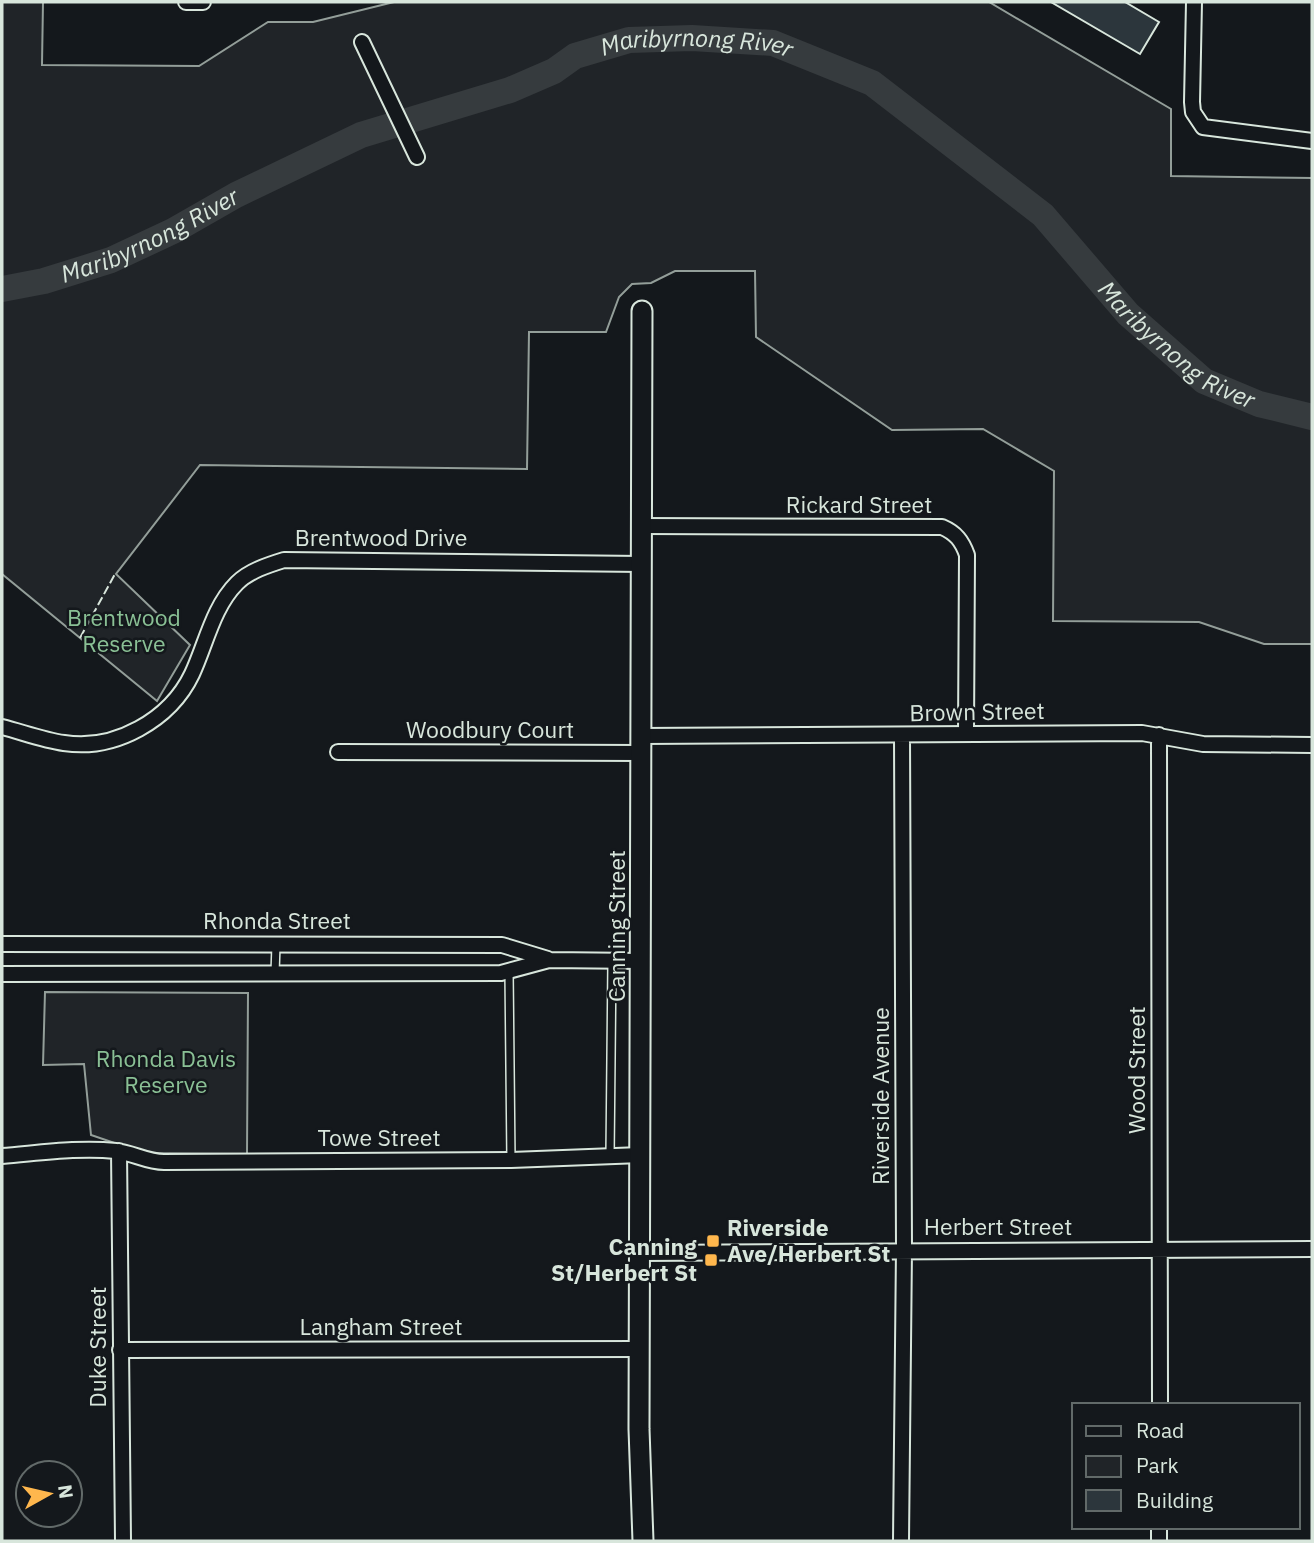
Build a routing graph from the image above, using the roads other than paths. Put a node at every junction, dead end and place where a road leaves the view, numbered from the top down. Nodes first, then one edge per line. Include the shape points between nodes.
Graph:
1 (186, 2) edge
2 (204, 2) edge
3 (1194, 2) edge
4 (362, 42) dead end
5 (1312, 141) edge
6 (417, 157) dead end
7 (642, 311) dead end
8 (642, 526) junction
9 (642, 564) junction
10 (2, 727) edge
11 (966, 733) junction
12 (1158, 734) junction
13 (902, 735) junction
14 (642, 744) junction
15 (1312, 745) edge
16 (338, 752) dead end
17 (2, 944) edge
18 (276, 944) junction
19 (549, 960) junction
20 (612, 960) junction
21 (641, 961) junction
22 (509, 971) junction
23 (275, 973) junction
24 (2, 974) edge
25 (119, 1152) junction
26 (2, 1156) edge
27 (611, 1156) junction
28 (640, 1156) junction
29 (511, 1160) junction
30 (904, 1249) junction
31 (1312, 1250) edge
32 (1161, 1251) junction
33 (641, 1253) junction
34 (641, 1349) junction
35 (120, 1350) junction
36 (1160, 1403) edge
37 (123, 1541) edge
38 (643, 1541) edge
39 (901, 1541) edge

1 - 2 street
3 - 5 street via 1192,103 1203,127
4 - 6 street
7 - 8 street, Canning Street
8 - 9 street, Canning Street
8 - 11 street, Rickard Street via 942,527 950,531 967,555
9 - 10 street, Brentwood Drive via 284,560 238,582 222,601 190,677 153,721 102,742 66,744
9 - 14 street, Canning Street
11 - 12 street, Brown Street
11 - 13 street, Brown Street
12 - 15 street, Brown Street via 1203,744
12 - 32 street, Wood Street
13 - 14 street, Brown Street
13 - 30 street, Riverside Avenue
14 - 16 street, Woodbury Court
14 - 21 street, Canning Street
17 - 18 street, Rhonda Street
18 - 19 street, Rhonda Street via 502,945
18 - 23 lane
19 - 20 street, Rhonda Street
19 - 22 street, Rhonda Street
20 - 21 street, Rhonda Street
20 - 27 lane
21 - 28 street, Canning Street
22 - 23 street, Rhonda Street
22 - 29 lane
23 - 24 street, Rhonda Street
25 - 26 street, Towe Street
25 - 29 street, Towe Street via 151,1162
25 - 35 street, Duke Street
27 - 28 street, Towe Street
27 - 29 street, Towe Street
28 - 33 street, Canning Street
30 - 32 street, Herbert Street
30 - 33 street, Herbert Street
30 - 39 street, Riverside Avenue
31 - 32 street, Herbert Street
32 - 36 street, Wood Street
33 - 34 street, Canning Street
34 - 35 street, Langham Street
34 - 38 street, Canning Street
35 - 37 street, Duke Street

